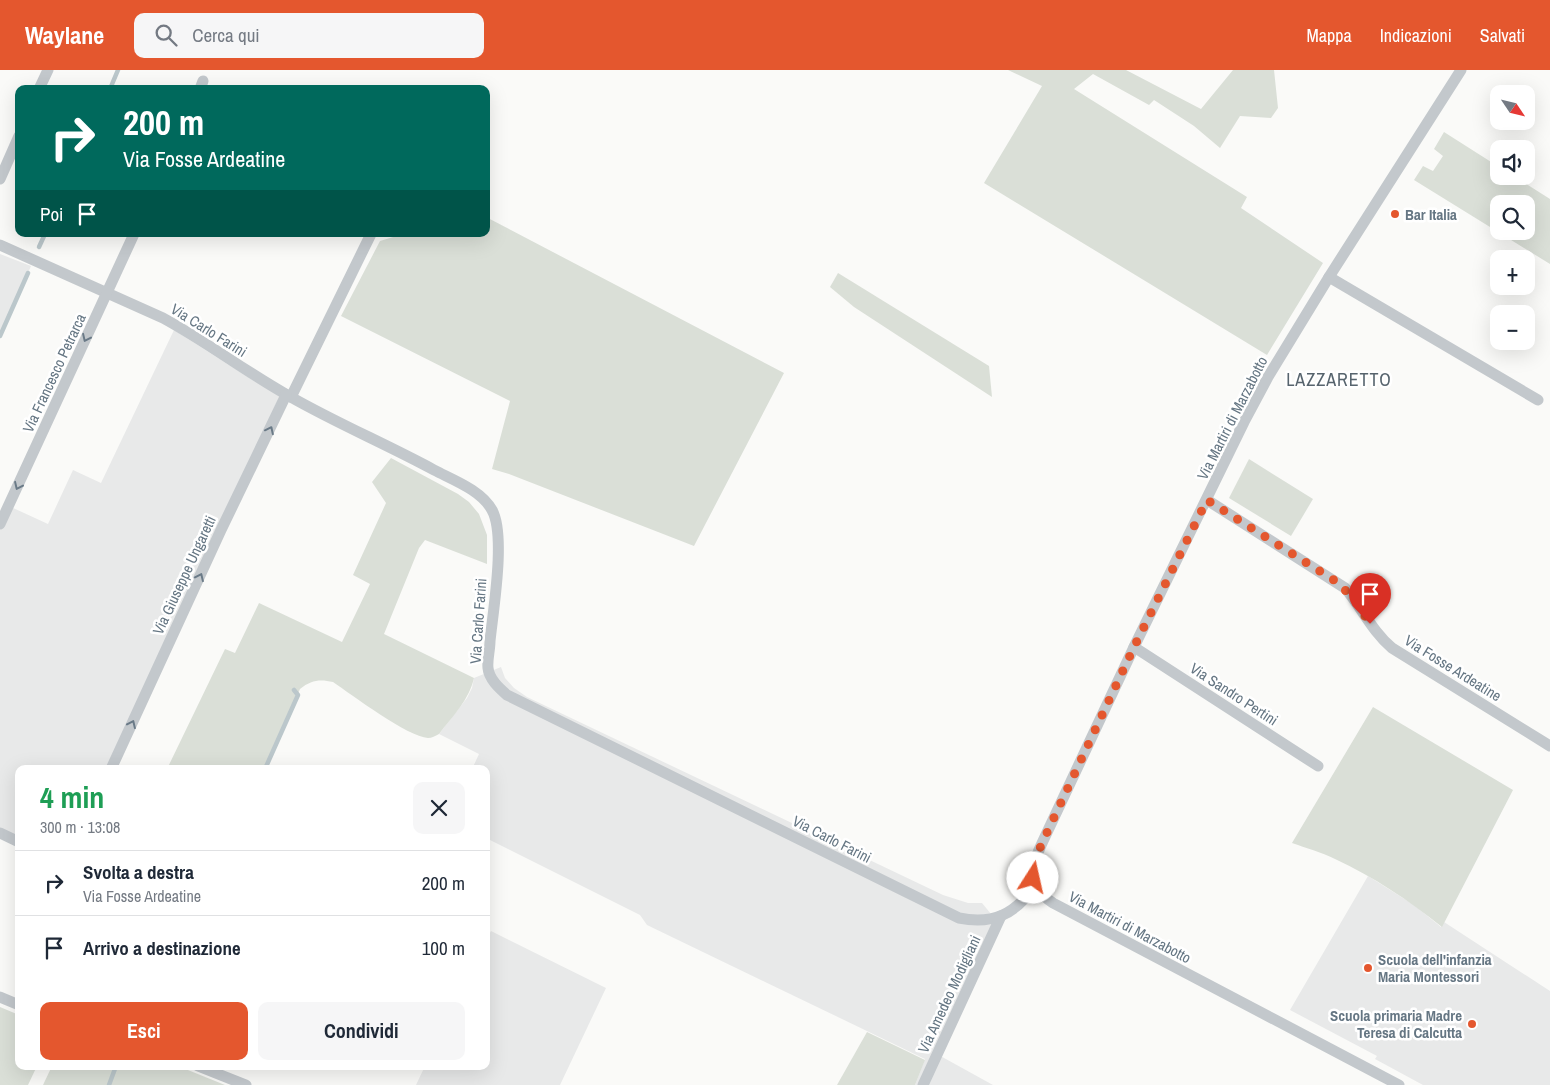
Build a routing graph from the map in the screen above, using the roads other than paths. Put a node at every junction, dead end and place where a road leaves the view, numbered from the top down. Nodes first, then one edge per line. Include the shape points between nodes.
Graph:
1 (48, 70) edge
2 (1462, 70) edge
3 (41, 85) edge
4 (15, 145) edge
5 (0, 179) edge
6 (133, 237) edge
7 (369, 237) edge
8 (375, 237) edge
9 (0, 245) edge
10 (365, 245) junction
11 (1329, 276) junction
12 (107, 294) junction
13 (288, 396) junction
14 (1538, 400) dead end
15 (1207, 500) junction
16 (0, 524) edge
17 (1134, 647) junction
18 (1550, 746) edge
19 (113, 765) edge
20 (1318, 766) dead end
21 (0, 833) edge
22 (15, 840) edge
23 (1035, 885) junction
24 (1001, 916) junction
25 (0, 996) edge
26 (15, 1003) edge
27 (208, 1070) edge
28 (246, 1085) edge
29 (923, 1085) edge
30 (1399, 1085) edge

1 - 3 street
2 - 11 street, Via Martiri di Marzabotto
4 - 5 street
6 - 12 street, Via Francesco Petrarca
7 - 10 street, Via Giuseppe Ungaretti
8 - 10 street, Via Giuseppe Ungaretti
9 - 12 street, Via Carlo Farini
10 - 13 street, Via Giuseppe Ungaretti
11 - 14 street
11 - 15 street, Via Martiri di Marzabotto via 1244,422
12 - 13 street, Via Carlo Farini via 182,328
12 -> 16 street, Via Francesco Petrarca
19 -> 13 street, Via Giuseppe Ungaretti via 221,530
13 - 24 street, Via Carlo Farini via 462,485 488,503 495,517 498,538 488,668 497,687 507,695 947,913 975,920
15 - 17 street, Via Martiri di Marzabotto
15 - 18 street, Via Fosse Ardeatine via 1337,582 1354,599 1376,633 1392,648
17 - 20 street, Via Sandro Pertini
17 - 23 street, Via Martiri di Marzabotto via 1033,864
21 - 22 street
23 - 24 street, Via Carlo Farini via 1020,905
23 - 30 street, Via Martiri di Marzabotto via 1053,903
24 - 29 street, Via Amedeo Modigliani
25 - 26 street
27 - 28 street

